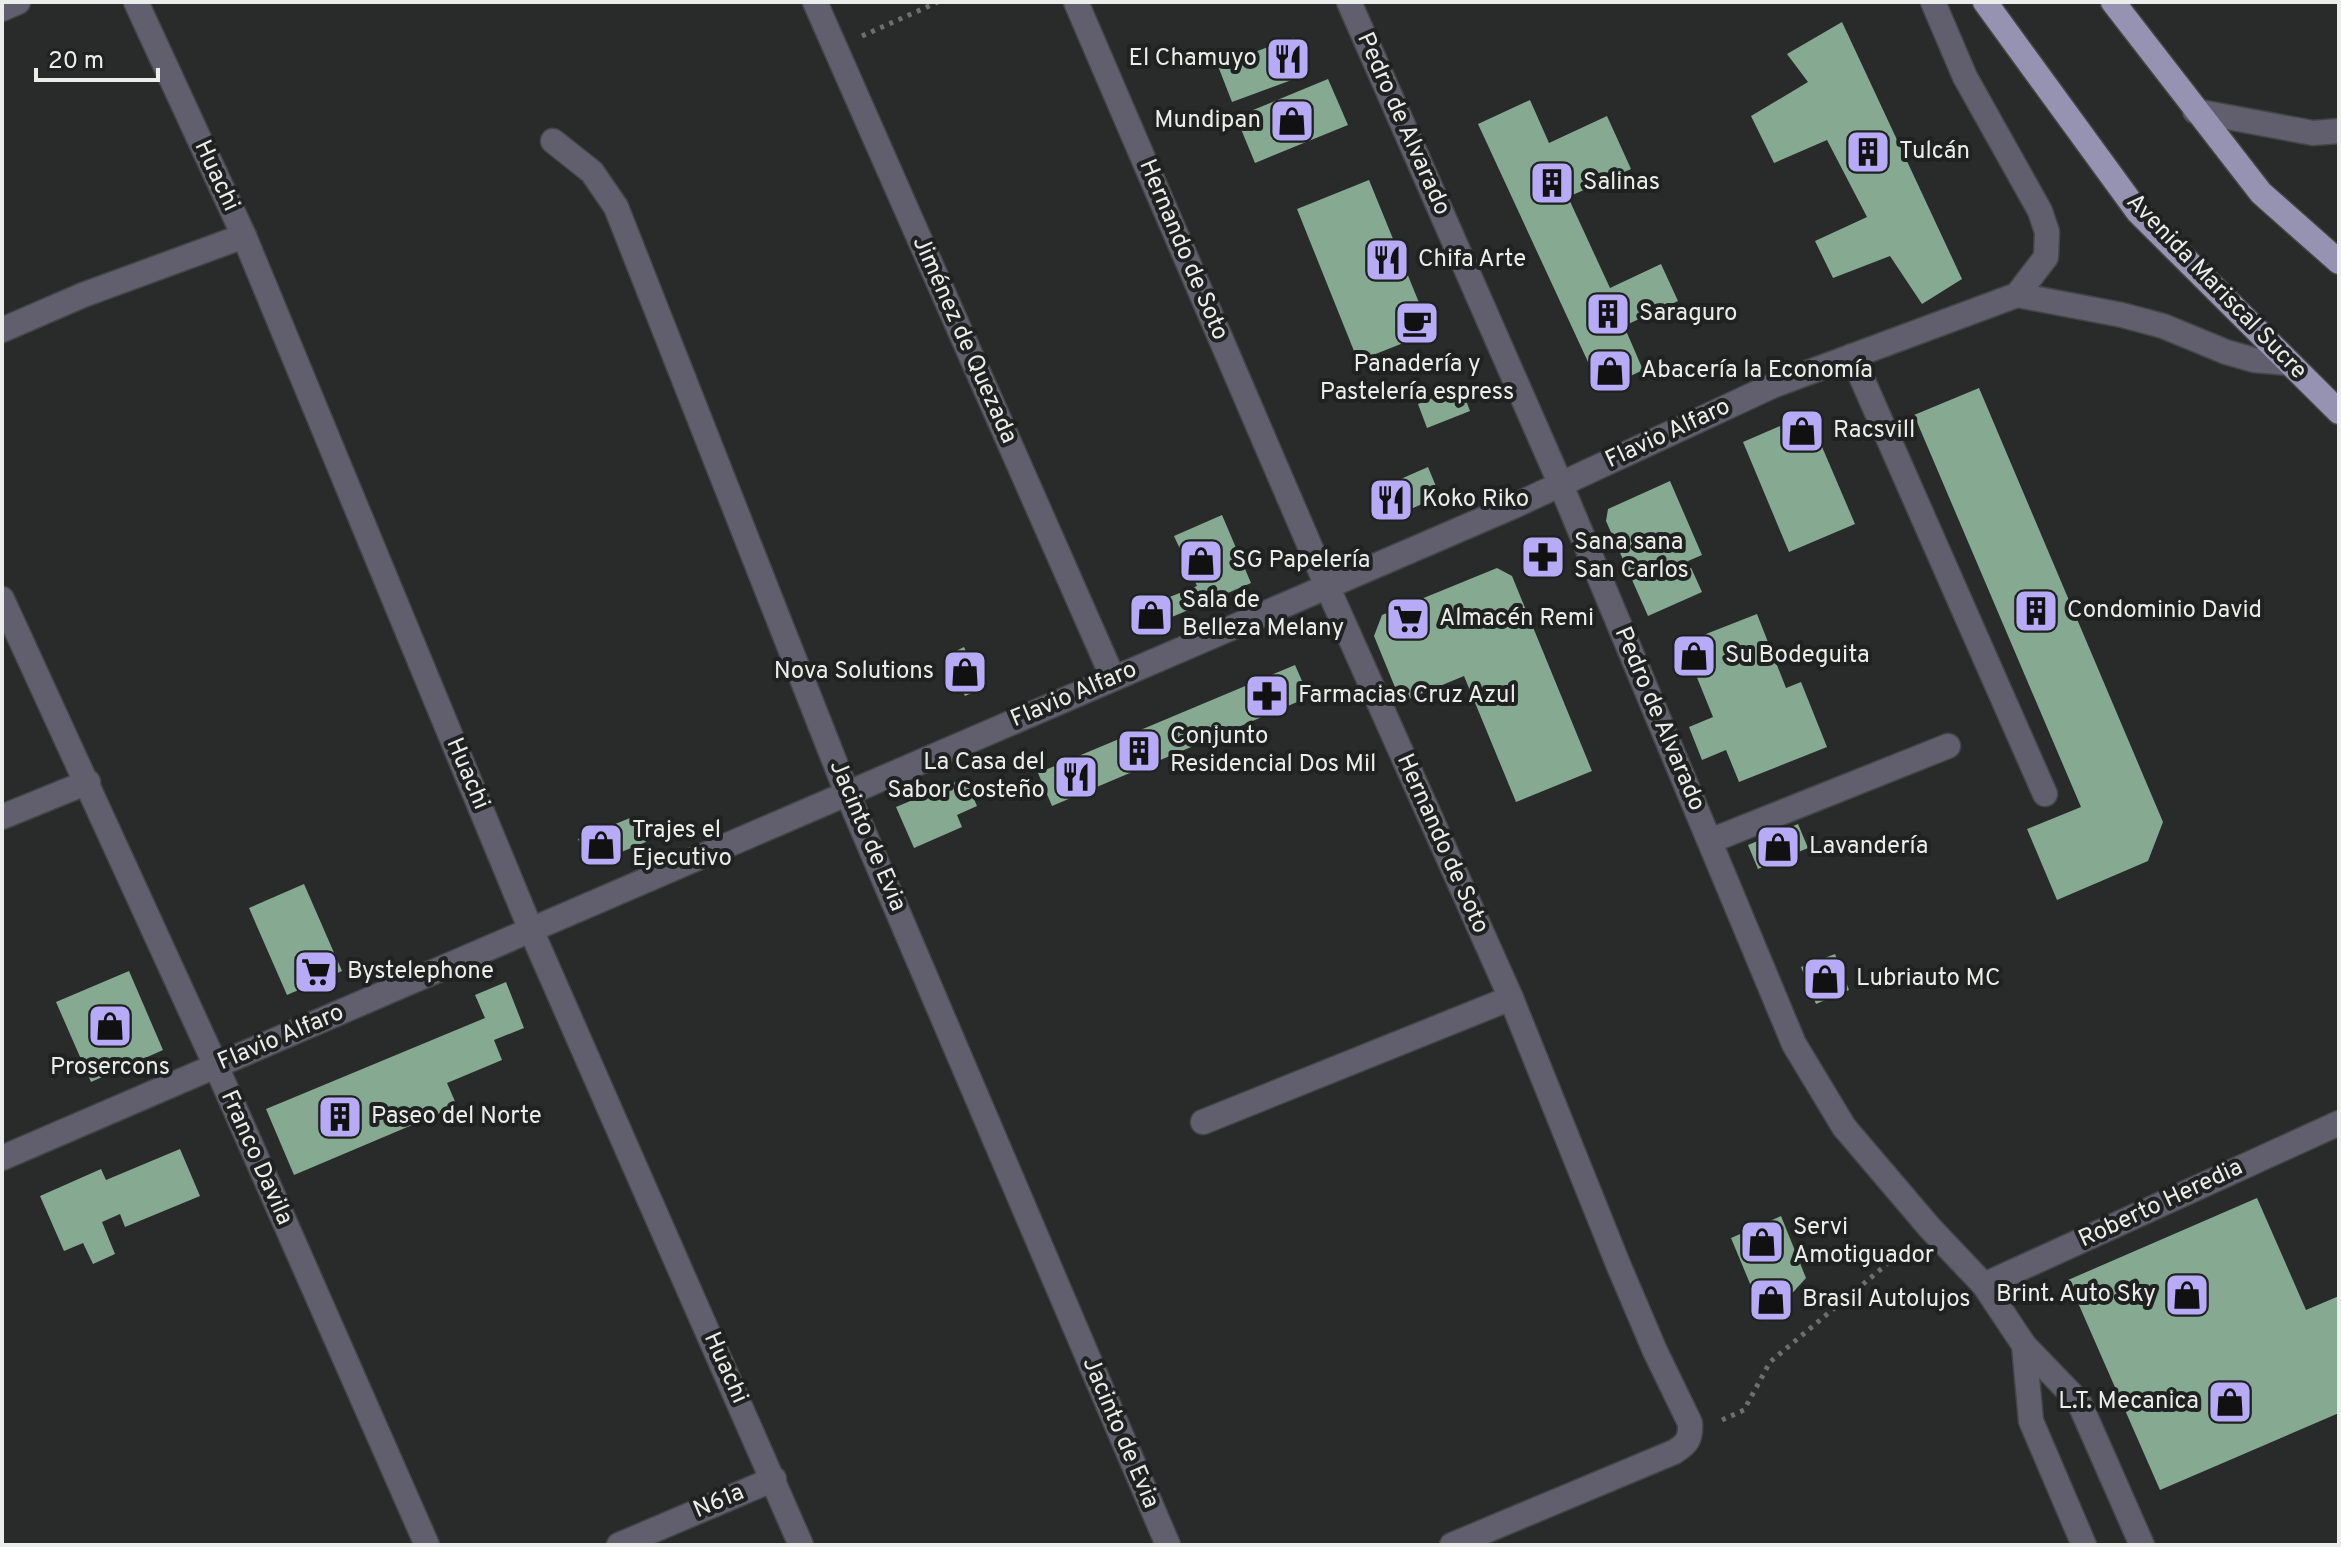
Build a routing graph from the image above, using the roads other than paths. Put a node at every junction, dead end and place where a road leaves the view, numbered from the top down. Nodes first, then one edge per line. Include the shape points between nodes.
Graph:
1 (18, 2) edge
2 (136, 2) edge
3 (815, 2) edge
4 (1076, 2) edge
5 (1349, 2) edge
6 (1933, 2) edge
7 (1985, 2) edge
8 (2113, 2) edge
9 (2, 9) edge
10 (2195, 111) junction
11 (2339, 131) edge
12 (553, 141) dead end
13 (244, 236) junction
14 (2339, 262) edge
15 (2017, 295) junction
16 (2, 330) edge
17 (1852, 356) junction
18 (2289, 363) junction
19 (2339, 412) edge
20 (1561, 485) junction
21 (1327, 586) junction
22 (2, 599) edge
23 (1113, 678) junction
24 (1948, 746) dead end
25 (88, 782) junction
26 (847, 793) junction
27 (2045, 794) dead end
28 (2, 817) edge
29 (1710, 841) junction
30 (531, 930) junction
31 (1511, 998) junction
32 (216, 1066) junction
33 (1203, 1122) dead end
34 (2339, 1123) edge
35 (2, 1158) edge
36 (1984, 1285) junction
37 (2024, 1345) junction
38 (774, 1479) junction
39 (427, 1545) edge
40 (619, 1545) edge
41 (801, 1545) edge
42 (1168, 1545) edge
43 (1452, 1545) edge
44 (2084, 1545) edge
45 (2142, 1545) edge

1 - 9 street
2 - 13 street, Huachi
3 - 23 street, Jiménez de Quezada
4 - 21 street, Hernando de Soto
5 - 20 street, Pedro de Alvarado
6 - 15 street via 1965,77 2047,232 2046,257
7 - 18 main road, Avenida Mariscal Sucre via 2138,212
8 - 10 main road
10 - 11 street via 2313,133
10 - 14 main road via 2261,193
12 - 26 street, Jacinto de Evia via 592,172 616,207
13 - 16 street
13 - 30 street, Huachi
15 - 17 street, Flavio Alfaro
15 - 18 street via 2122,315 2226,352
17 - 20 street, Flavio Alfaro via 1772,386
17 - 27 street
18 - 19 main road, Avenida Mariscal Sucre
20 - 21 street, Flavio Alfaro
20 - 29 street, Pedro de Alvarado
21 - 23 street, Flavio Alfaro
21 - 31 street, Hernando de Soto
22 - 25 street, Franco Davila
23 - 26 street, Flavio Alfaro
24 - 29 street
25 - 28 street
25 - 32 street, Franco Davila
26 - 30 street, Flavio Alfaro
26 - 42 street, Jacinto de Evia
29 - 36 street, Pedro de Alvarado via 1794,1044 1844,1127
30 - 32 street, Flavio Alfaro
30 - 38 street, Huachi
31 - 33 street
31 - 43 street, Hernando de Soto via 1690,1429 1686,1445 1674,1452
32 - 35 street, Flavio Alfaro
32 - 39 street, Franco Davila
34 - 36 street, Roberto Heredia
36 - 37 street, Pedro de Alvarado
37 - 44 street, Pedro de Alvarado via 2031,1421
37 - 45 street, Pedro de Alvarado via 2079,1402
38 - 40 street, N61a
38 - 41 street, Huachi

